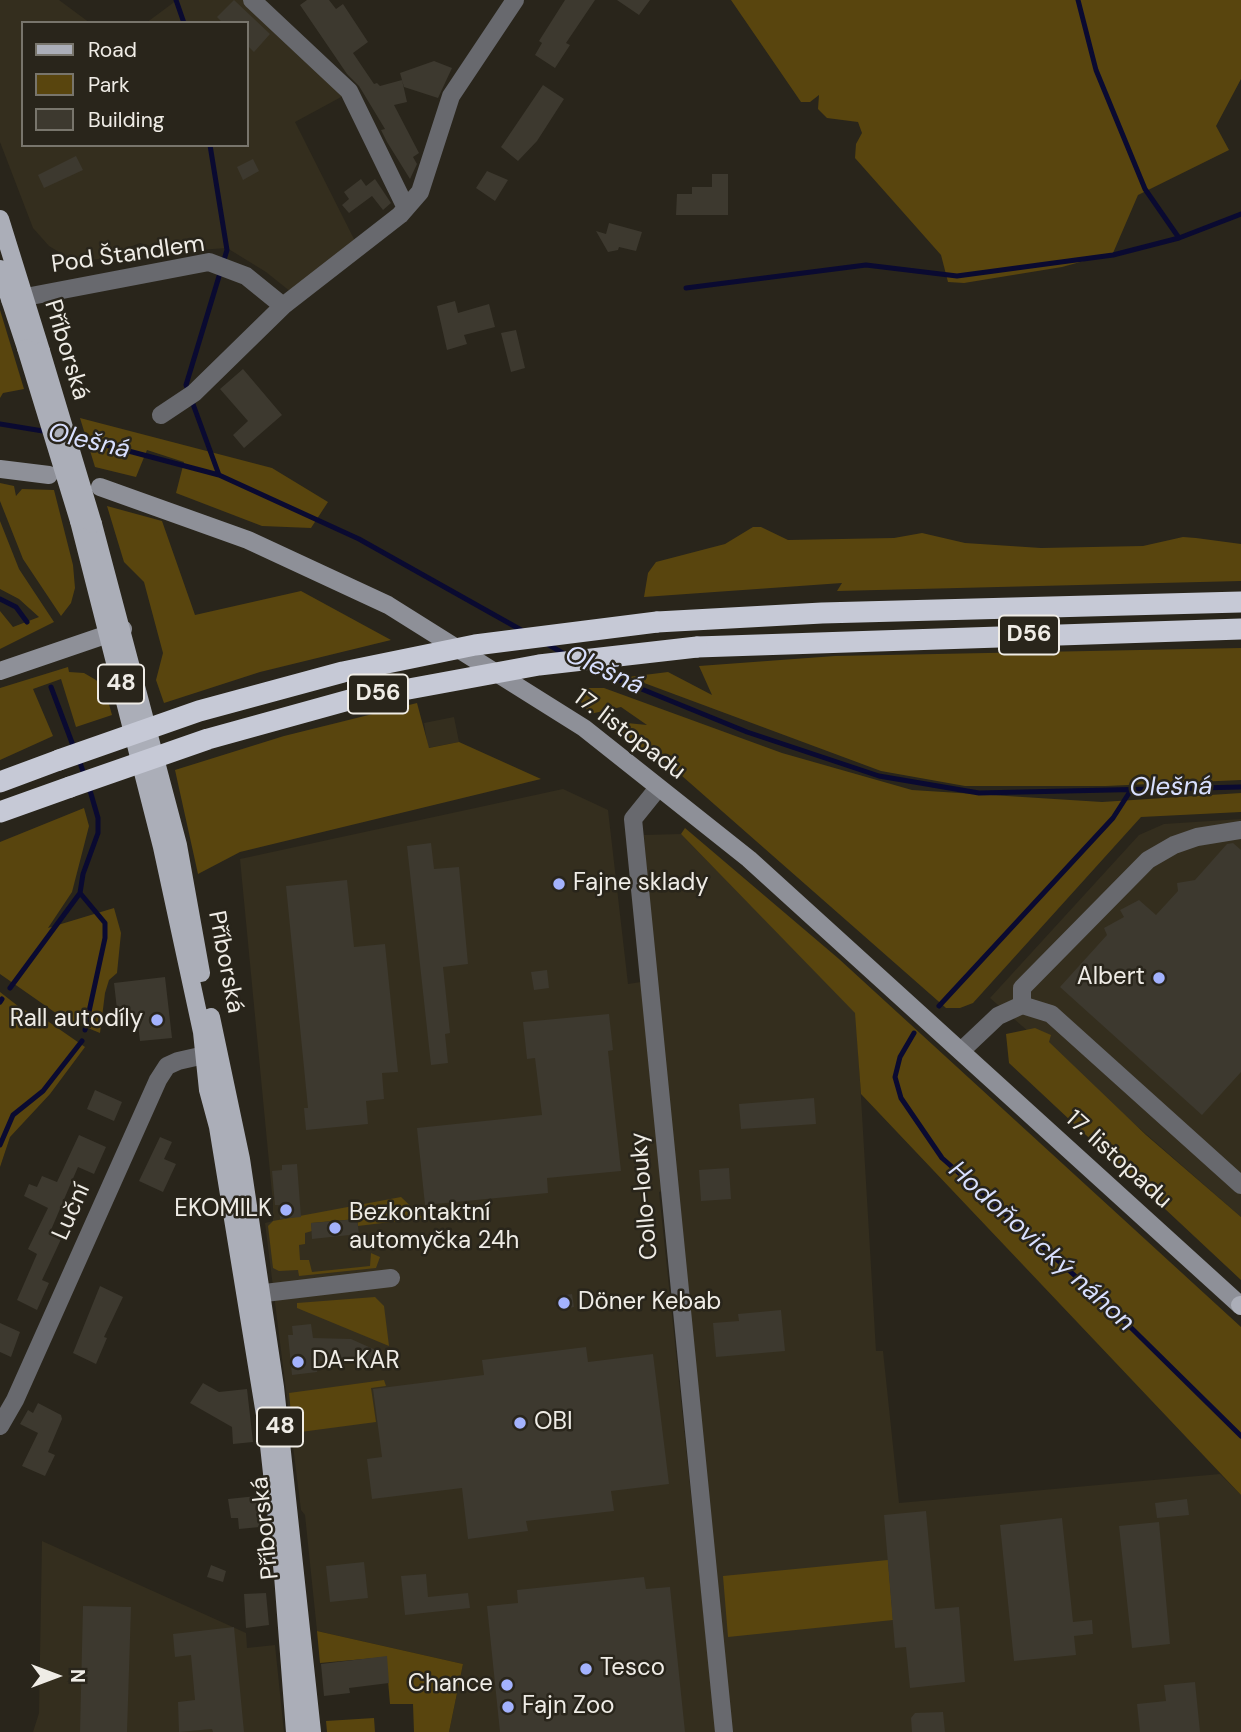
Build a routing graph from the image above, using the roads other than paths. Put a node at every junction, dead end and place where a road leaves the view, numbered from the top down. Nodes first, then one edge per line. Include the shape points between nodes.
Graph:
1 (252, 0) edge
2 (515, 0) edge
3 (406, 208) junction
4 (0, 219) edge
5 (0, 269) edge
6 (17, 298) junction
7 (284, 306) junction
8 (161, 415) dead end
9 (0, 469) edge
10 (49, 475) dead end
11 (100, 488) dead end
12 (1241, 602) edge
13 (1241, 629) edge
14 (116, 631) junction
15 (0, 671) edge
16 (0, 782) edge
17 (658, 788) junction
18 (0, 813) edge
19 (1241, 830) edge
20 (1022, 1006) junction
21 (961, 1051) junction
22 (211, 1053) junction
23 (1241, 1185) edge
24 (391, 1278) dead end
25 (254, 1294) junction
26 (1241, 1306) edge
27 (0, 1426) edge
28 (295, 1732) edge
29 (312, 1732) edge
30 (723, 1732) edge

1 - 3 street via 349,91
2 - 3 street via 451,96 420,192
3 - 7 street
4 - 6 main road, Příborská / 48
5 - 6 main road, Příborská / 48
6 - 7 street, Pod Štandlem via 209,262 246,276
6 - 14 main road, Příborská / 48, bridge
7 - 8 street via 194,393
9 - 10 main road
11 - 17 main road, 17. listopadu via 248,540 388,605 584,728
12 - 16 highway, D56, bridge via 817,613 657,622 475,645 343,671 199,711
13 - 18 highway, D56, bridge via 697,647 539,665 349,700 208,739
14 - 15 main road
14 - 22 main road, Příborská / 48
17 - 21 main road, 17. listopadu via 749,859
17 - 30 street, Collo-louky via 633,819
19 - 20 street via 1197,837 1148,860 1022,988
20 - 21 street via 998,1016
20 - 23 street via 1051,1014
21 - 26 main road, 17. listopadu
22 - 25 main road, Příborská / 48 via 208,1090
22 - 27 street, Luční via 167,1066 158,1080
24 - 25 street
25 - 28 main road, Příborská / 48
25 - 29 main road, Příborská / 48 via 275,1387

